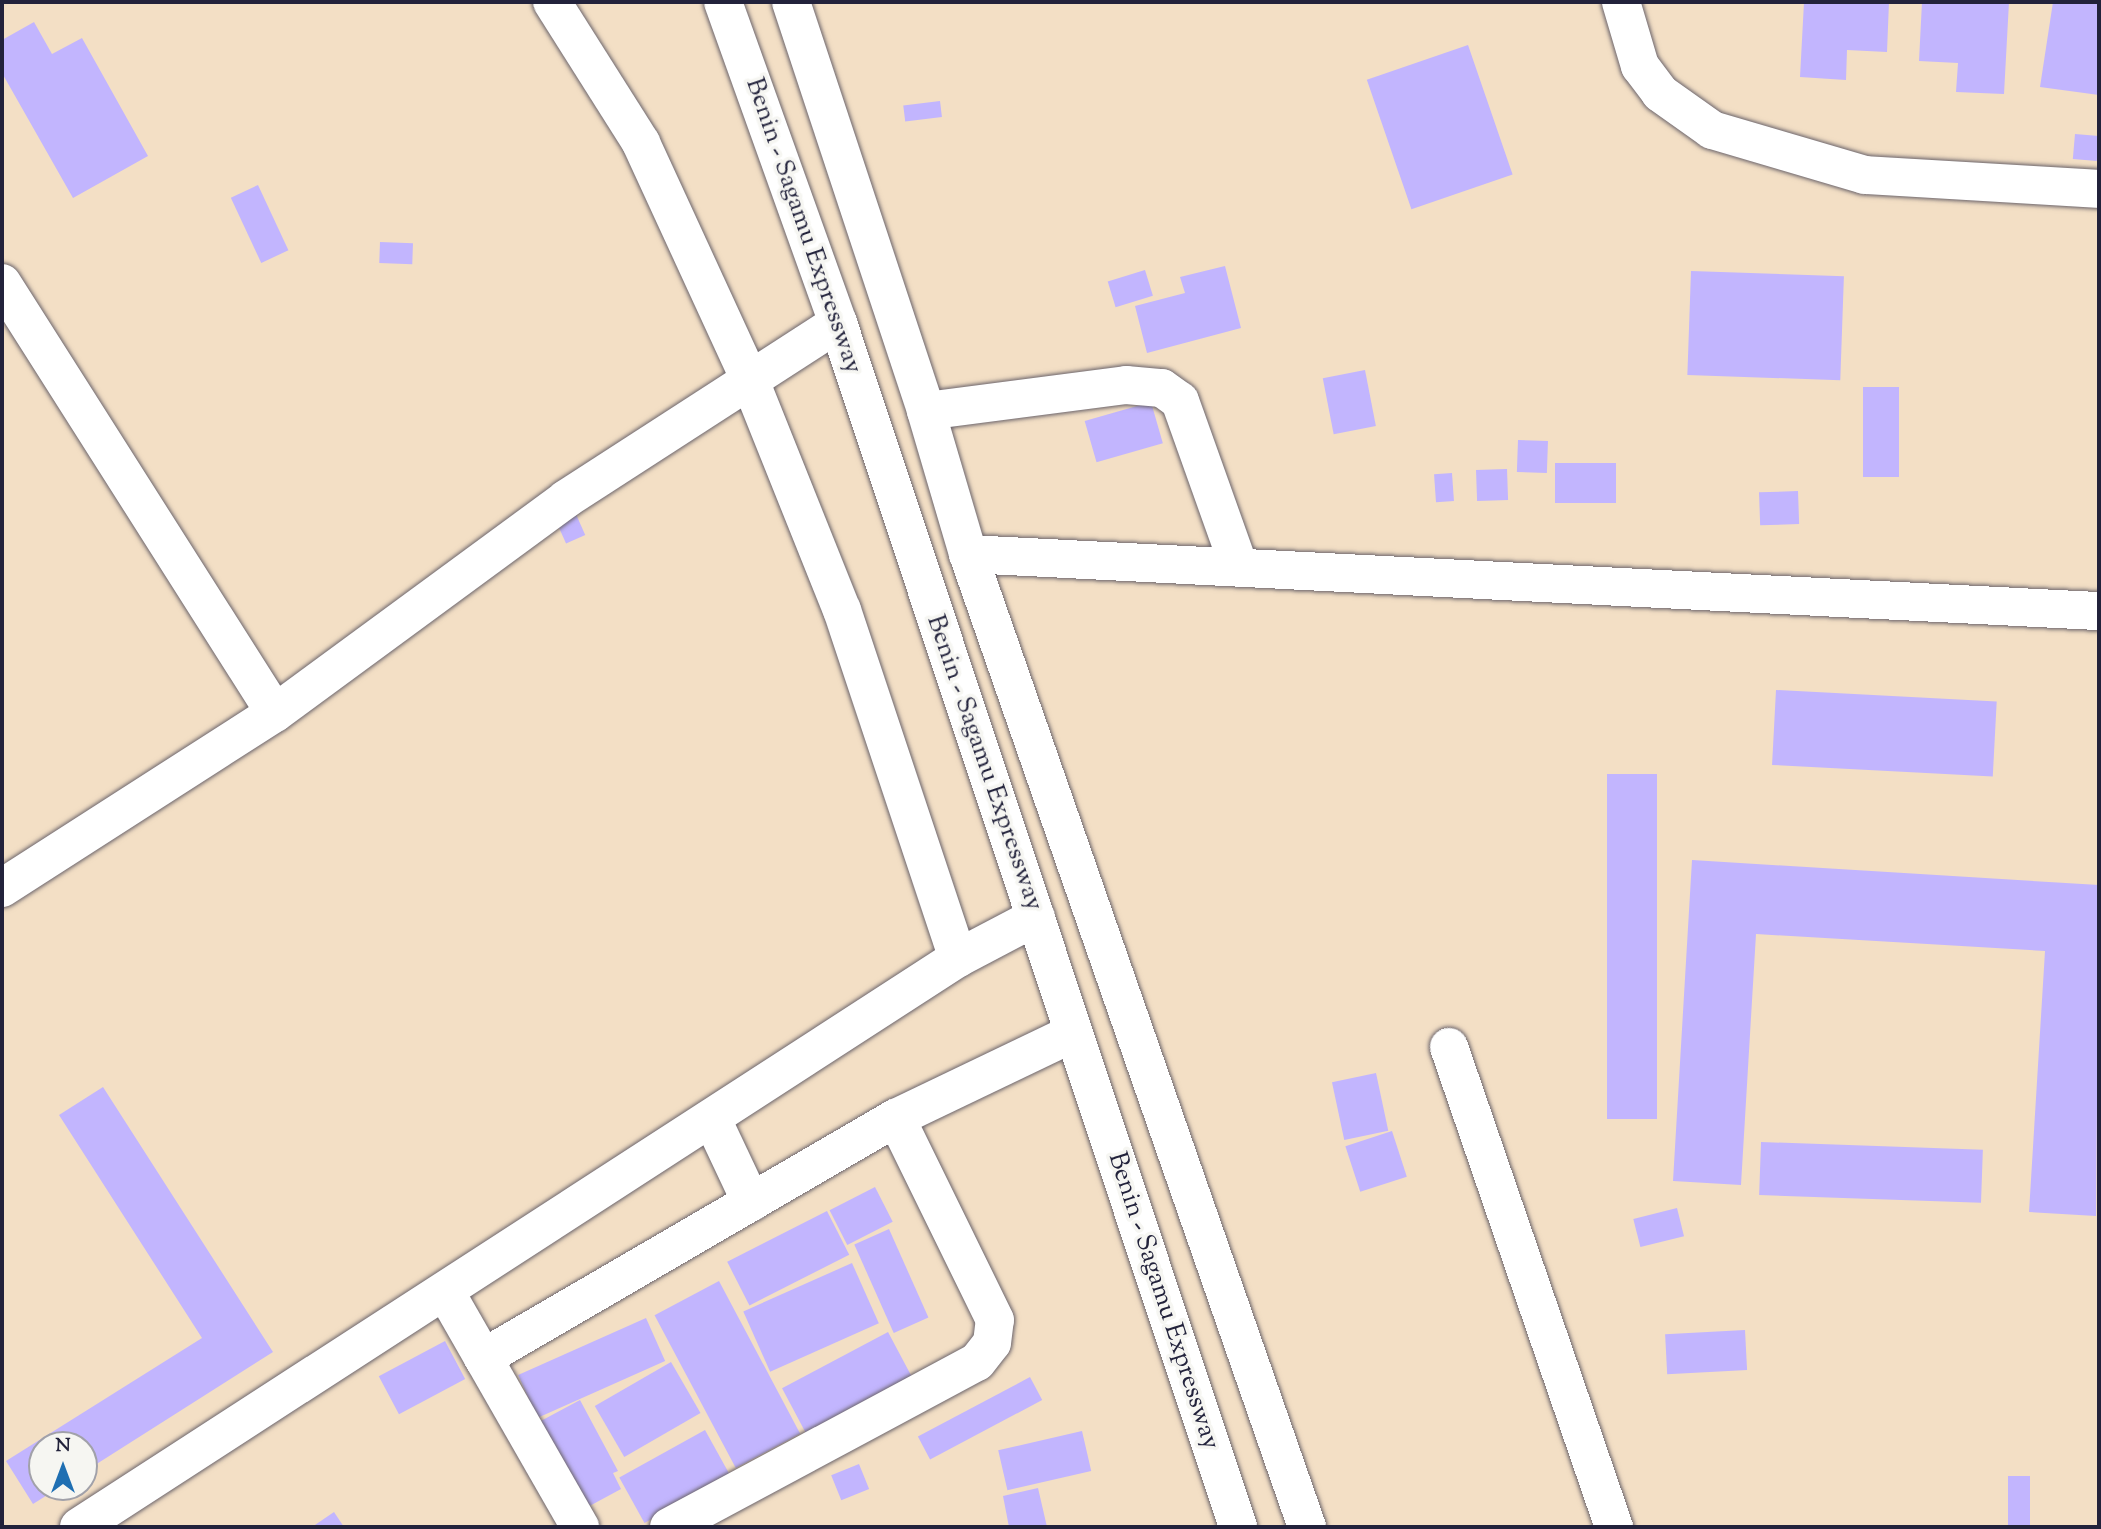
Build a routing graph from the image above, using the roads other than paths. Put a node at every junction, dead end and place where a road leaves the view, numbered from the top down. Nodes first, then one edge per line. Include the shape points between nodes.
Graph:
1 (552, 2) edge
2 (723, 2) edge
3 (791, 2) edge
4 (1621, 2) edge
5 (2099, 189) edge
6 (2, 283) edge
7 (838, 323) junction
8 (748, 378) junction
9 (926, 411) junction
10 (968, 554) junction
11 (1239, 566) junction
12 (2099, 611) edge
13 (275, 713) junction
14 (2, 888) edge
15 (1036, 917) junction
16 (958, 958) junction
17 (1071, 1034) junction
18 (1449, 1047) dead end
19 (896, 1118) junction
20 (712, 1119) junction
21 (751, 1202) junction
22 (446, 1293) junction
23 (483, 1358) junction
24 (79, 1527) edge
25 (580, 1527) edge
26 (669, 1527) edge
27 (1238, 1527) edge
28 (1307, 1527) edge
29 (1614, 1527) edge

1 - 8 main road via 641,143
2 - 7 main road, Benin - Sagamu Expressway
3 - 9 main road
4 - 5 main road via 1640,66 1660,93 1712,130 1865,175
6 - 13 main road
7 - 8 main road
7 - 15 main road, Benin - Sagamu Expressway
8 - 13 main road via 565,499
8 - 16 main road via 842,610
9 - 10 main road
9 - 11 main road via 1126,385 1161,388 1180,401
10 - 11 main road
10 - 28 main road
11 - 12 main road
13 - 14 main road
15 - 16 main road
15 - 17 main road, Benin - Sagamu Expressway
16 - 20 main road
17 - 19 main road
17 - 27 main road, Benin - Sagamu Expressway
18 - 29 main road
19 - 21 main road
19 - 26 main road via 995,1320 992,1343 977,1362
20 - 21 main road
20 - 22 main road
21 - 23 main road
22 - 23 main road
22 - 24 main road
23 - 25 main road

